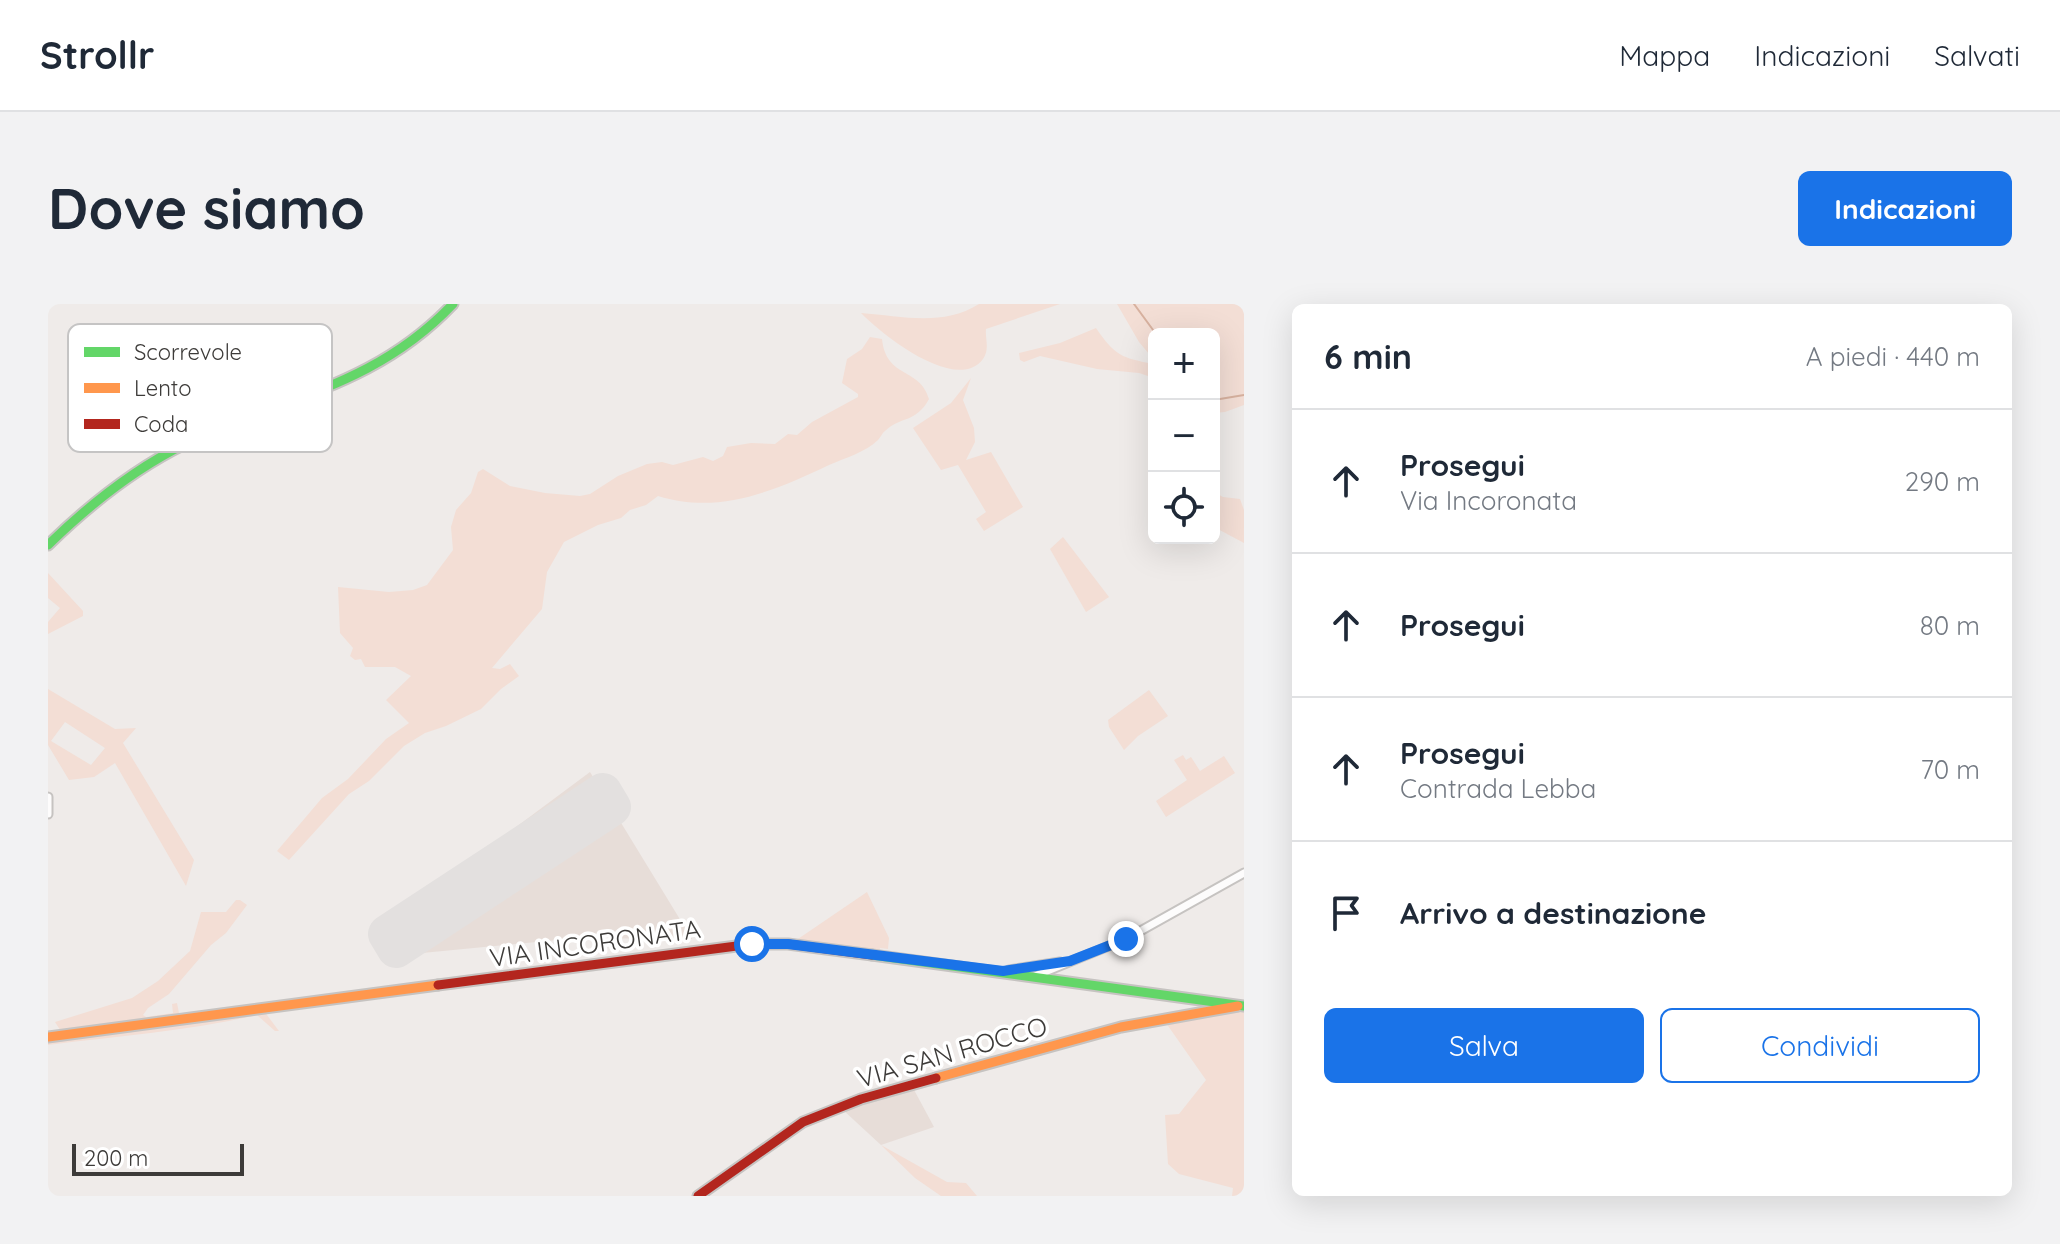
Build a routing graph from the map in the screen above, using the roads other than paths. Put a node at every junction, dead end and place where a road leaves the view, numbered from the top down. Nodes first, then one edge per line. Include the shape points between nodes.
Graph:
1 (453, 304) edge
2 (332, 384) edge
3 (171, 452) edge
4 (48, 545) edge
5 (48, 797) edge
6 (48, 814) edge
7 (1244, 873) edge
8 (1070, 961) junction
9 (1048, 964) junction
10 (1003, 971) junction
11 (1035, 976) junction
12 (1072, 981) junction
13 (1243, 1006) edge
14 (48, 1037) edge
15 (698, 1196) edge

1 - 2 main road via 409,344
3 - 4 main road via 98,500
5 - 6 street
7 - 8 street via 1126,939
8 - 9 street
8 - 11 street
8 - 12 street via 1063,970
9 - 10 street
9 - 11 street
10 - 11 main road, VIA INCORONATA
10 - 14 main road, VIA INCORONATA via 752,944
11 - 12 main road, VIA INCORONATA
12 - 13 main road, VIA INCORONATA
13 - 15 main road, VIA SAN ROCCO via 1121,1027 861,1099 803,1122

